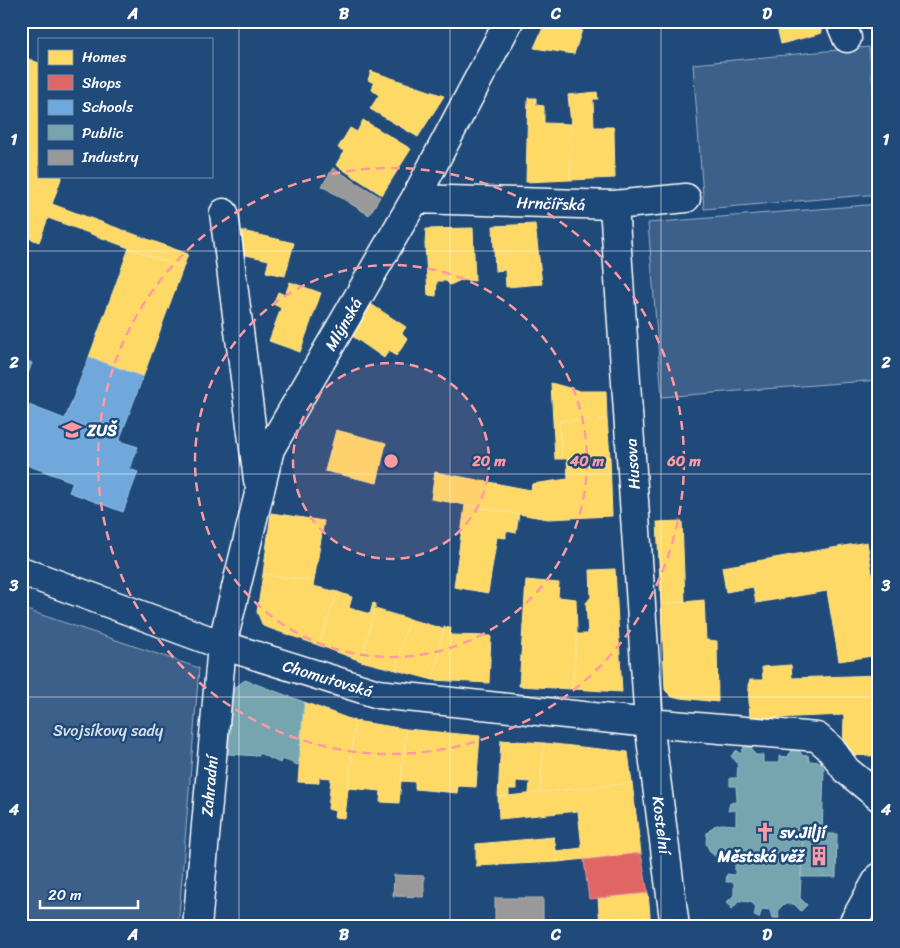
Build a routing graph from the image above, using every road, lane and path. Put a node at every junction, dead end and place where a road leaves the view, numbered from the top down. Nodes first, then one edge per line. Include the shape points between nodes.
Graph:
1 (509, 21) edge
2 (686, 198) dead end
3 (415, 199) junction
4 (614, 205) junction
5 (224, 213) dead end
6 (259, 489) junction
7 (21, 571) edge
8 (222, 645) junction
9 (649, 723) junction
10 (879, 797) edge
11 (879, 877) edge
12 (197, 927) edge
13 (674, 927) edge
14 (851, 927) edge

1 - 3 street, Mlýnská
2 - 4 street, Hrnčířská
3 - 4 street, Hrnčířská
3 - 6 street, Mlýnská via 270,449
4 - 9 street, Husova
5 - 6 street
6 - 8 street, Mlýnská
7 - 8 street, Chomutovská
8 - 9 street, Chomutovská via 378,694
8 - 12 street, Zahradní
9 - 10 street, Chomutovská via 817,737 831,749 846,770
9 - 13 street, Kostelní
11 - 14 street

